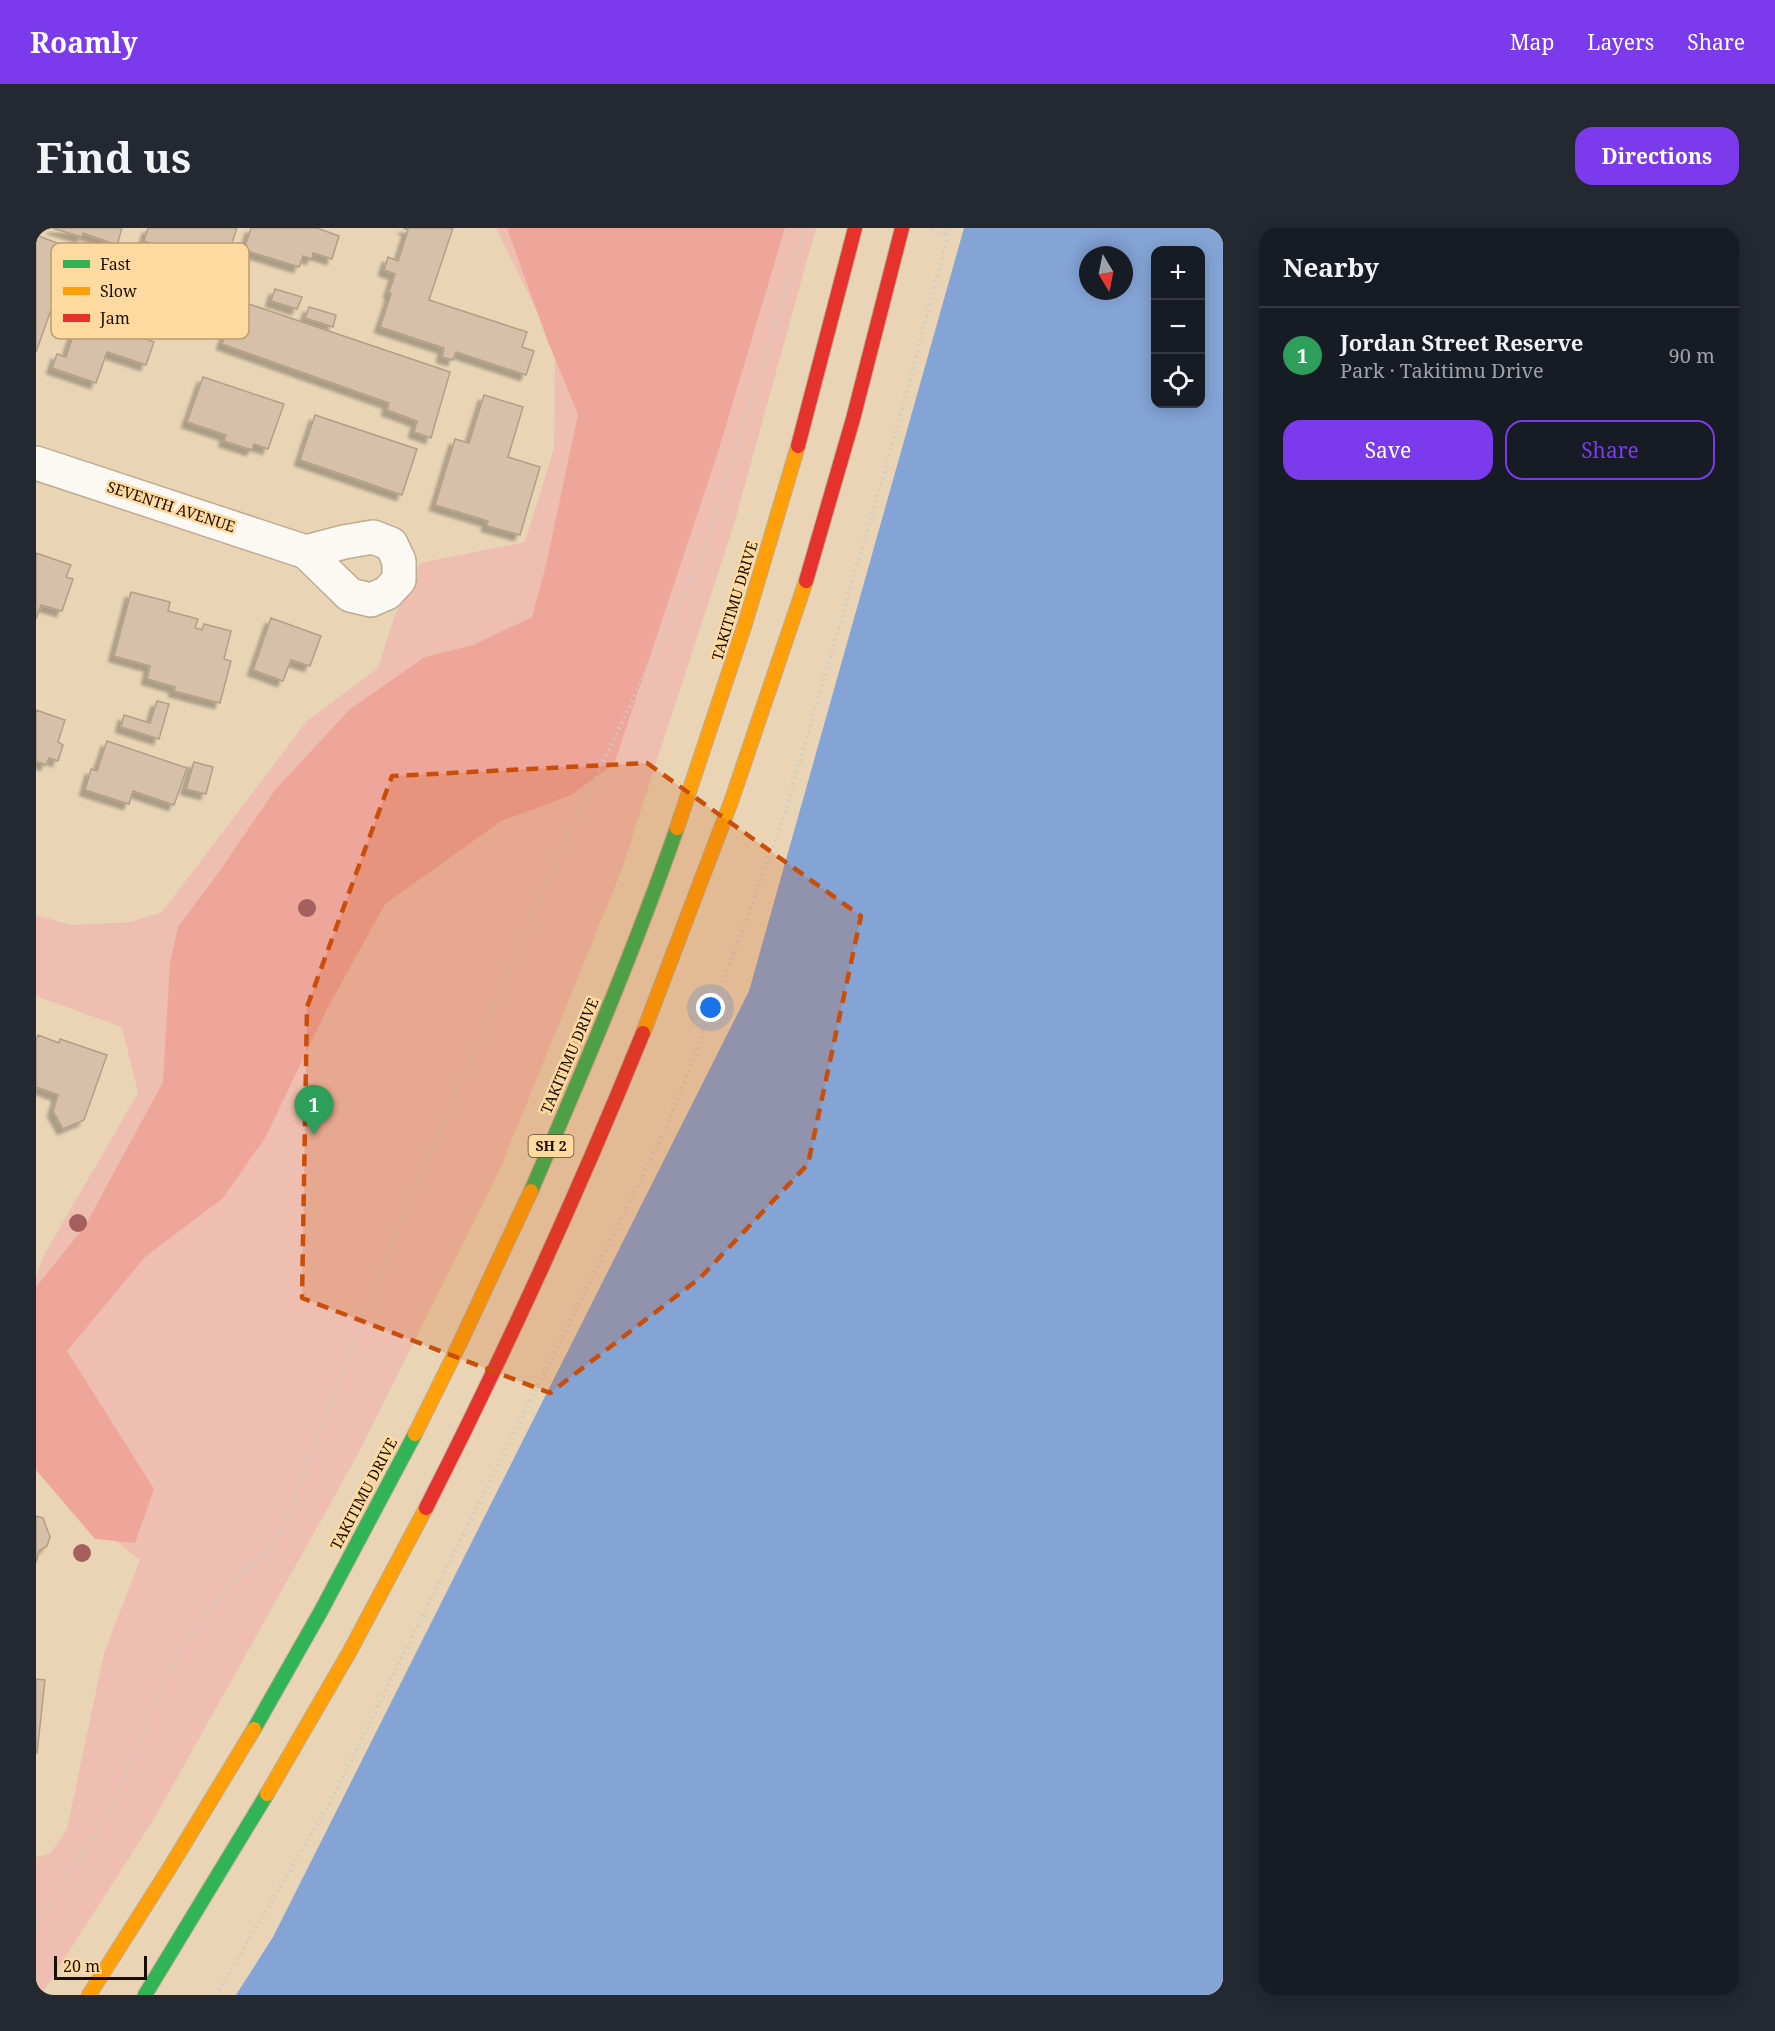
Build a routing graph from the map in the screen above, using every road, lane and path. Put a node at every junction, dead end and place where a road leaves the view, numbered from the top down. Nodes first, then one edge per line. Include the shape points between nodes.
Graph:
1 (806, 228) edge
2 (855, 228) edge
3 (902, 228) edge
4 (36, 463) edge
5 (306, 552) dead end
6 (36, 1924) edge
7 (89, 1995) edge
8 (145, 1995) edge

1 - 6 path via 702,555 561,850 402,1218 285,1522 270,1547 231,1583 193,1631 161,1688 99,1831
2 - 7 highway, TAKITIMU DRIVE / SH 2 via 807,416 733,664 638,934 551,1144 453,1357 308,1635 218,1790
3 - 8 highway, SH 2 via 836,484 800,600 733,797 620,1093 553,1246 412,1535 273,1784
4 - 5 street, SEVENTH AVENUE

